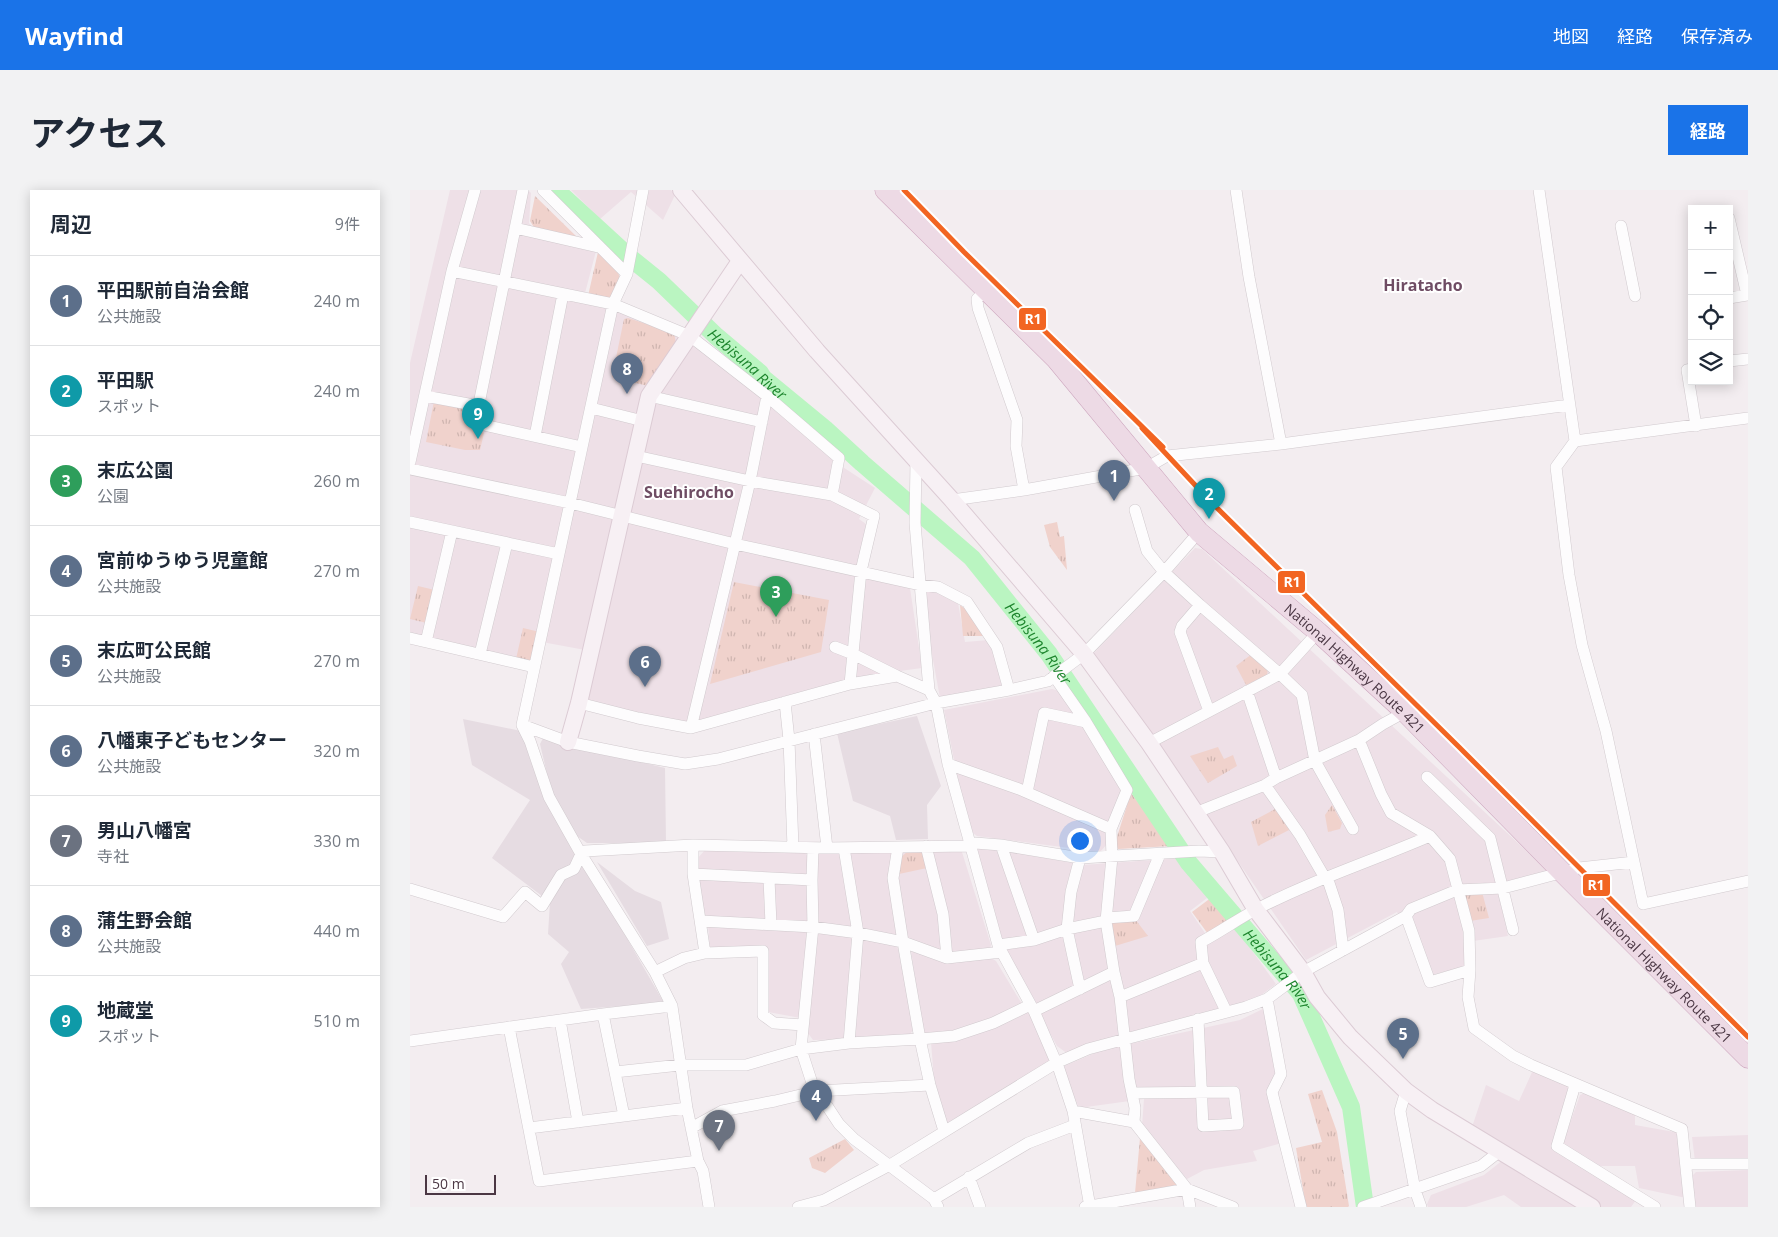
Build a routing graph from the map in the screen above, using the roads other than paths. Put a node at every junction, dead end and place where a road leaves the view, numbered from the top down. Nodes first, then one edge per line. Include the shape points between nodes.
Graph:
1 (475, 190) edge
2 (522, 190) edge
3 (542, 190) edge
4 (643, 190) edge
5 (681, 190) edge
6 (884, 190) edge
7 (1236, 190) edge
8 (1539, 190) edge
9 (1621, 226) dead end
10 (515, 228) junction
11 (1733, 235) edge
12 (598, 247) junction
13 (740, 261) junction
14 (452, 271) junction
15 (627, 274) junction
16 (504, 282) junction
17 (987, 289) junction
18 (563, 294) junction
19 (1635, 296) dead end
20 (1733, 297) edge
21 (613, 304) junction
22 (690, 336) junction
23 (1748, 359) edge
24 (1733, 361) edge
25 (1689, 385) edge
26 (425, 396) junction
27 (649, 396) junction
28 (767, 396) junction
29 (1569, 405) junction
30 (479, 406) junction
31 (591, 408) junction
32 (1748, 418) edge
33 (643, 421) junction
34 (762, 422) junction
35 (1696, 426) junction
36 (535, 436) junction
37 (1575, 441) junction
38 (1281, 444) junction
39 (582, 447) junction
40 (636, 456) junction
41 (916, 461) junction
42 (410, 462) edge
43 (1146, 468) junction
44 (410, 469) edge
45 (750, 481) junction
46 (1024, 490) junction
47 (832, 495) junction
48 (952, 500) junction
49 (570, 503) junction
50 (1135, 510) dead end
51 (622, 516) junction
52 (410, 522) edge
53 (452, 531) junction
54 (1200, 532) junction
55 (507, 543) junction
56 (735, 544) junction
57 (559, 554) junction
58 (861, 571) junction
59 (1164, 572) junction
60 (920, 585) junction
61 (1200, 605) junction
62 (1318, 632) junction
63 (410, 638) edge
64 (426, 642) junction
65 (835, 647) dead end
66 (480, 654) junction
67 (853, 654) junction
68 (1078, 659) junction
69 (534, 667) junction
70 (1056, 674) junction
71 (1280, 674) junction
72 (897, 676) junction
73 (850, 684) junction
74 (929, 690) junction
75 (1008, 690) junction
76 (1247, 692) junction
77 (784, 702) junction
78 (936, 703) junction
79 (579, 704) junction
80 (1209, 711) junction
81 (1405, 712) junction
82 (1086, 722) junction
83 (522, 725) junction
84 (691, 728) junction
85 (814, 734) junction
86 (789, 740) junction
87 (1359, 740) junction
88 (568, 742) junction
89 (1149, 743) junction
90 (1315, 761) junction
91 (948, 764) junction
92 (1427, 776) dead end
93 (1276, 778) junction
94 (1265, 785) junction
95 (1027, 792) junction
96 (1195, 813) junction
97 (1111, 829) junction
98 (1353, 829) dead end
99 (1430, 836) junction
100 (1001, 845) junction
101 (693, 846) junction
102 (926, 846) junction
103 (969, 846) junction
104 (793, 847) junction
105 (813, 848) junction
106 (827, 848) junction
107 (844, 848) junction
108 (898, 848) junction
109 (1222, 852) junction
110 (581, 854) junction
111 (1160, 854) junction
112 (1112, 857) junction
113 (1080, 858) junction
114 (1634, 862) junction
115 (1562, 872) junction
116 (693, 874) junction
117 (1326, 877) junction
118 (769, 879) junction
119 (812, 880) junction
120 (1748, 881) edge
121 (1503, 888) junction
122 (410, 889) edge
123 (1457, 890) junction
124 (1256, 910) junction
125 (1406, 916) junction
126 (1106, 920) junction
127 (701, 921) junction
128 (771, 924) junction
129 (813, 927) junction
130 (1067, 929) junction
131 (1513, 930) dead end
132 (858, 933) junction
133 (1034, 940) junction
134 (904, 942) junction
135 (1000, 949) junction
136 (1344, 950) junction
137 (705, 953) junction
138 (947, 958) junction
139 (1203, 963) junction
140 (1470, 970) junction
141 (655, 972) junction
142 (1114, 972) junction
143 (1303, 972) junction
144 (1080, 989) junction
145 (1120, 997) junction
146 (1267, 999) junction
147 (672, 1006) junction
148 (1032, 1008) junction
149 (1226, 1011) junction
150 (603, 1014) junction
151 (1198, 1019) junction
152 (560, 1020) junction
153 (803, 1025) junction
154 (508, 1027) junction
155 (920, 1039) junction
156 (1125, 1039) junction
157 (410, 1041) edge
158 (849, 1043) junction
159 (801, 1049) junction
160 (1748, 1058) edge
161 (1056, 1063) junction
162 (680, 1066) junction
163 (615, 1072) junction
164 (930, 1085) junction
165 (1575, 1085) junction
166 (817, 1091) junction
167 (1406, 1091) junction
168 (1132, 1093) junction
169 (687, 1108) junction
170 (1073, 1111) junction
171 (624, 1116) junction
172 (578, 1122) junction
173 (1134, 1122) junction
174 (1075, 1125) junction
175 (529, 1128) junction
176 (691, 1128) junction
177 (944, 1131) junction
178 (1500, 1151) junction
179 (698, 1161) junction
180 (1686, 1164) junction
181 (1748, 1164) edge
182 (890, 1165) junction
183 (969, 1177) junction
184 (1187, 1189) junction
185 (1415, 1190) junction
186 (936, 1203) edge
187 (1088, 1206) edge
188 (1366, 1206) edge
189 (709, 1207) edge
190 (798, 1207) edge
191 (980, 1207) edge
192 (1190, 1207) edge
193 (1233, 1207) edge
194 (1300, 1207) edge
195 (1421, 1207) edge
196 (1592, 1207) edge
197 (1654, 1207) edge
198 (1690, 1207) edge

1 - 14 street
2 - 10 street
3 - 12 street
4 - 15 street
5 - 13 street
6 - 17 highway, National Highway Route 421
7 - 38 street
8 - 29 street
9 - 19 street
10 - 12 street
10 - 16 street
11 - 20 street via 1747,295
12 - 15 street
13 - 22 street
13 - 41 street
14 - 16 street
14 - 26 street
15 - 21 street
16 - 18 street
16 - 30 street
17 - 43 highway, National Highway Route 421 via 1056,359
17 - 46 street via 977,298 978,308 1017,420 1016,446
18 - 21 street
18 - 36 street
21 - 22 street
21 - 31 street
22 - 27 street
22 - 28 street
23 - 24 street
25 - 35 street
26 - 30 street
26 - 42 street
27 - 33 street
27 - 34 street
28 - 34 street
28 - 47 street via 839,458
29 - 37 street
29 - 38 street
30 - 36 street via 475,423
31 - 33 street
31 - 39 street
32 - 35 street
33 - 40 street
34 - 45 street
35 - 37 street
36 - 39 street
37 - 114 street via 1556,467 1569,574 1582,645 1606,731
38 - 43 street via 1167,456
39 - 49 street
40 - 45 street
40 - 51 street
41 - 48 street
41 - 60 street via 915,523
43 - 46 street
43 - 54 highway, National Highway Route 421
44 - 49 street
45 - 47 street
45 - 56 street
46 - 48 street
47 - 58 street via 874,516
48 - 68 street
49 - 51 street
49 - 57 street
50 - 59 street via 1147,551
51 - 56 street
51 - 79 street
52 - 53 street
53 - 55 street
53 - 64 street
54 - 59 street
54 - 62 highway, National Highway Route 421
55 - 57 street
55 - 66 street
56 - 58 street
56 - 84 street
57 - 69 street
58 - 60 street
58 - 67 street
59 - 61 street
59 - 68 street
60 - 74 street
60 - 75 street via 938,587 967,602 997,647
61 - 71 street
61 - 80 street via 1180,632
62 - 71 street
62 - 81 highway, National Highway Route 421
63 - 64 street
64 - 66 street
65 - 67 street
66 - 69 street
67 - 72 street
67 - 73 street
68 - 70 street
68 - 89 street
69 - 83 street
70 - 75 street via 1048,681
70 - 82 street
71 - 76 street
71 - 90 street via 1302,695
72 - 73 street
72 - 74 street
73 - 77 street
74 - 78 street
75 - 78 street
76 - 80 street
76 - 93 street
77 - 84 street
77 - 86 street
78 - 85 street
78 - 91 street
79 - 84 street
79 - 88 street
80 - 89 street
81 - 87 street
81 - 115 highway, National Highway Route 421
82 - 95 street via 1044,713
82 - 97 street via 1127,790
83 - 88 street
83 - 110 street via 549,797
85 - 86 street
85 - 106 street
86 - 88 street via 718,759 685,764
86 - 104 street
87 - 90 street
87 - 99 street via 1391,813
89 - 96 street
90 - 93 street
90 - 98 street
91 - 95 street
91 - 103 street
92 - 121 street via 1490,838
93 - 94 street
94 - 96 street
94 - 117 street
95 - 97 street
96 - 109 street
97 - 112 street
99 - 117 street
99 - 123 street via 1450,859
100 - 103 street via 975,843
100 - 113 street
100 - 133 street
101 - 104 street
101 - 110 street via 585,851
101 - 116 street
102 - 103 street
102 - 108 street
102 - 138 street via 943,914
103 - 135 street
104 - 105 street
105 - 106 street
105 - 119 street
106 - 107 street
107 - 108 street
107 - 132 street
108 - 134 street via 893,878
109 - 111 street
109 - 124 street
110 - 122 street via 574,869 562,875 542,906 525,892 503,917
110 - 141 street
111 - 112 street
111 - 126 street via 1134,916
112 - 113 street
112 - 126 street
113 - 130 street via 1071,892
114 - 115 street
114 - 120 street via 1643,904
115 - 121 street
115 - 160 highway, National Highway Route 421
116 - 118 street
116 - 127 street
117 - 124 street
117 - 136 street via 1338,910
118 - 119 street
118 - 128 street
119 - 129 street
121 - 123 street
121 - 131 street
123 - 125 street via 1411,909
123 - 140 street via 1469,931
124 - 139 street via 1201,942
124 - 143 street
125 - 136 street
125 - 140 street via 1430,982
126 - 130 street
126 - 142 street
127 - 128 street
127 - 137 street
128 - 129 street
129 - 132 street
129 - 153 street
130 - 133 street
130 - 144 street
132 - 134 street
132 - 158 street
133 - 135 street
134 - 138 street
134 - 155 street
135 - 138 street
135 - 148 street
136 - 143 street
137 - 141 street via 684,958
137 - 153 street via 762,951 763,1015 774,1023
139 - 145 street
139 - 149 street
140 - 165 street via 1468,997 1474,1028 1513,1056
141 - 147 street
142 - 144 street
142 - 145 street
143 - 146 street
143 - 167 street via 1317,997 1350,1037
144 - 148 street
145 - 156 street
146 - 149 street
146 - 194 street via 1281,1074 1272,1092
147 - 150 street
147 - 162 street
148 - 155 street via 954,1036
148 - 161 street
149 - 151 street
150 - 152 street
150 - 163 street
151 - 156 street
151 - 168 street via 1201,1092
152 - 154 street
152 - 172 street
153 - 159 street
154 - 157 street
154 - 175 street
155 - 158 street
155 - 164 street
156 - 161 street
156 - 168 street
158 - 159 street
159 - 162 street via 746,1065
159 - 166 street
161 - 170 street
161 - 177 street
162 - 163 street
162 - 169 street
163 - 171 street
164 - 166 street
164 - 177 street
165 - 180 street via 1682,1129
165 - 197 street via 1558,1146
166 - 176 street via 722,1110
166 - 182 street via 839,1124
167 - 178 street
167 - 185 street via 1400,1111
168 - 173 street
169 - 171 street
169 - 176 street
170 - 173 street
170 - 174 street
171 - 172 street
172 - 175 street
173 - 184 street
174 - 183 street via 1028,1143
174 - 187 street
175 - 179 street via 539,1181
176 - 179 street
177 - 182 street
178 - 185 street via 1481,1166
178 - 196 street
179 - 189 street via 703,1171
180 - 181 street
180 - 198 street
182 - 186 street
182 - 190 street via 824,1200
183 - 186 street
183 - 191 street
184 - 187 street
184 - 192 street
184 - 193 street
185 - 188 street
185 - 195 street

